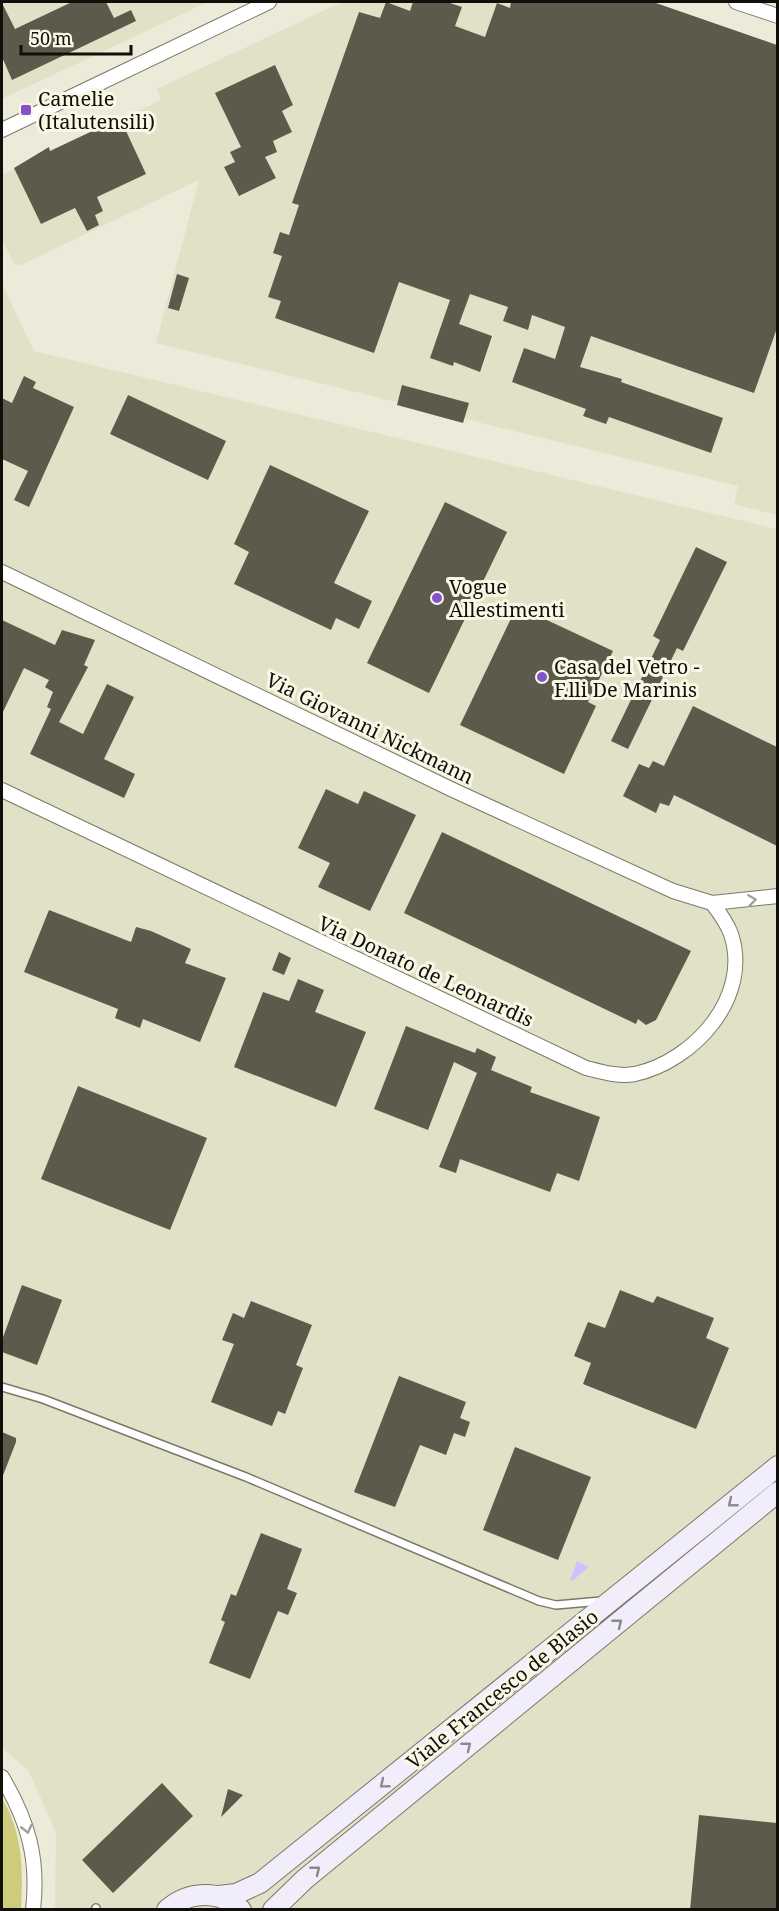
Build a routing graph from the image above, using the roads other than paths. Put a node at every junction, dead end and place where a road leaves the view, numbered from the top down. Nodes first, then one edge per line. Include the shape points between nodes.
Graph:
1 (269, 2) edge
2 (736, 2) edge
3 (777, 16) edge
4 (2, 130) edge
5 (2, 572) edge
6 (2, 789) edge
7 (777, 896) edge
8 (712, 903) junction
9 (2, 1387) edge
10 (777, 1466) edge
11 (777, 1492) edge
12 (616, 1598) junction
13 (2, 1777) edge
14 (219, 1896) junction
15 (33, 1910) edge
16 (167, 1910) edge
17 (241, 1910) edge
18 (273, 1910) edge

1 - 4 street
2 - 3 street
5 - 8 street, Via Giovanni Nickmann via 453,790 673,891
6 - 8 street, Via Donato de Leonardis via 586,1068 612,1075 634,1074 673,1058 705,1032 722,1010 730,993 735,956 731,934
8 -> 7 street, Via Giovanni Nickmann
9 - 12 lane via 246,1477 539,1601 556,1605
10 -> 12 street, Viale Francesco de Blasio
18 -> 11 street, Viale Francesco de Blasio via 305,1879
12 -> 14 street, Viale Francesco de Blasio via 261,1883 236,1894
13 -> 15 street via 24,1815 36,1882
14 - 16 street, Viale Francesco de Blasio via 188,1896
14 - 17 street

